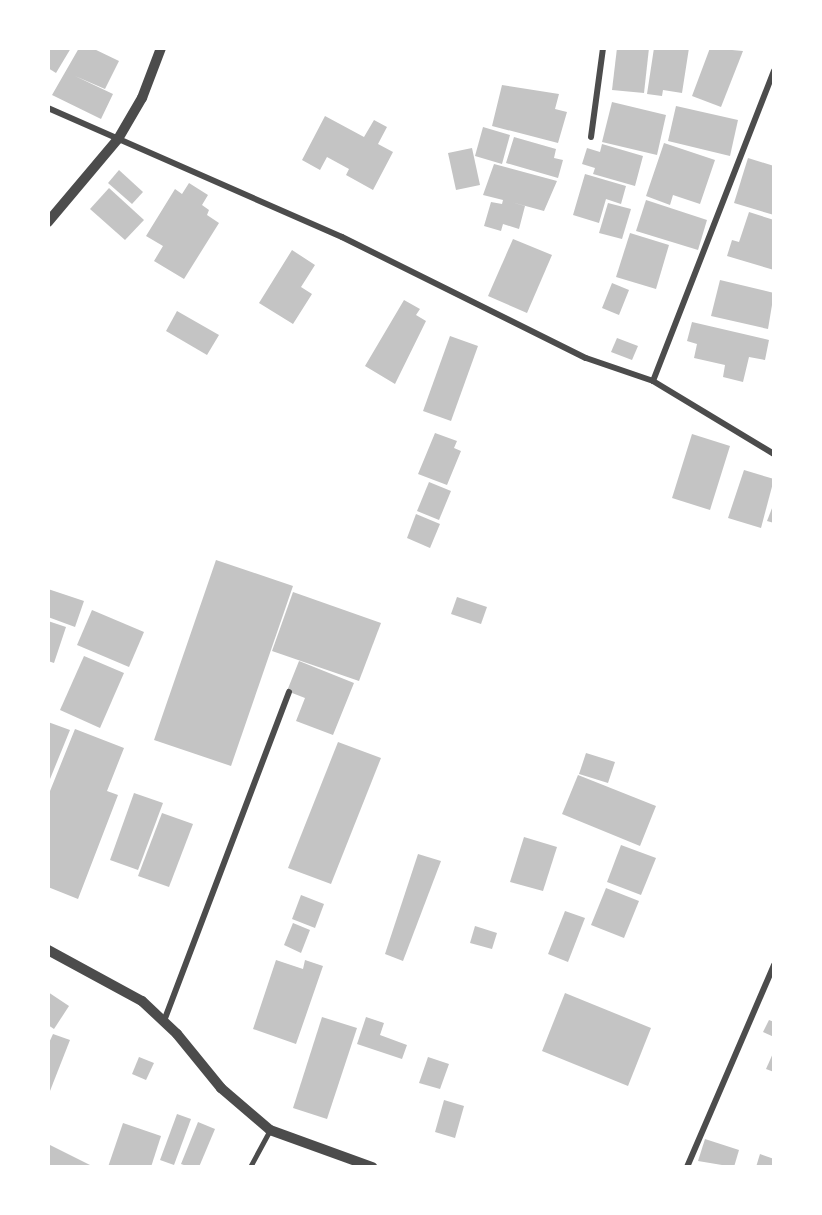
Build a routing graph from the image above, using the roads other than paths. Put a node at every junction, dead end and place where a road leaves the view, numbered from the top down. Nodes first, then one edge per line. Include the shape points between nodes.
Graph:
1 (161, 48) edge
2 (603, 48) edge
3 (774, 71) edge
4 (48, 108) edge
5 (591, 137) dead end
6 (118, 139) junction
7 (48, 222) edge
8 (653, 381) junction
9 (774, 454) edge
10 (289, 692) dead end
11 (48, 950) edge
12 (774, 965) edge
13 (163, 1022) junction
14 (270, 1130) junction
15 (250, 1167) edge
16 (372, 1167) edge
17 (687, 1167) edge

1 - 6 street via 142,98
2 - 5 street
3 - 8 street
4 - 6 street
6 - 7 street
6 - 8 street via 342,237 586,358
8 - 9 street via 755,439
10 - 13 street
11 - 13 street via 142,1001
12 - 17 street
13 - 14 street via 221,1088
14 - 15 lane
14 - 16 street

